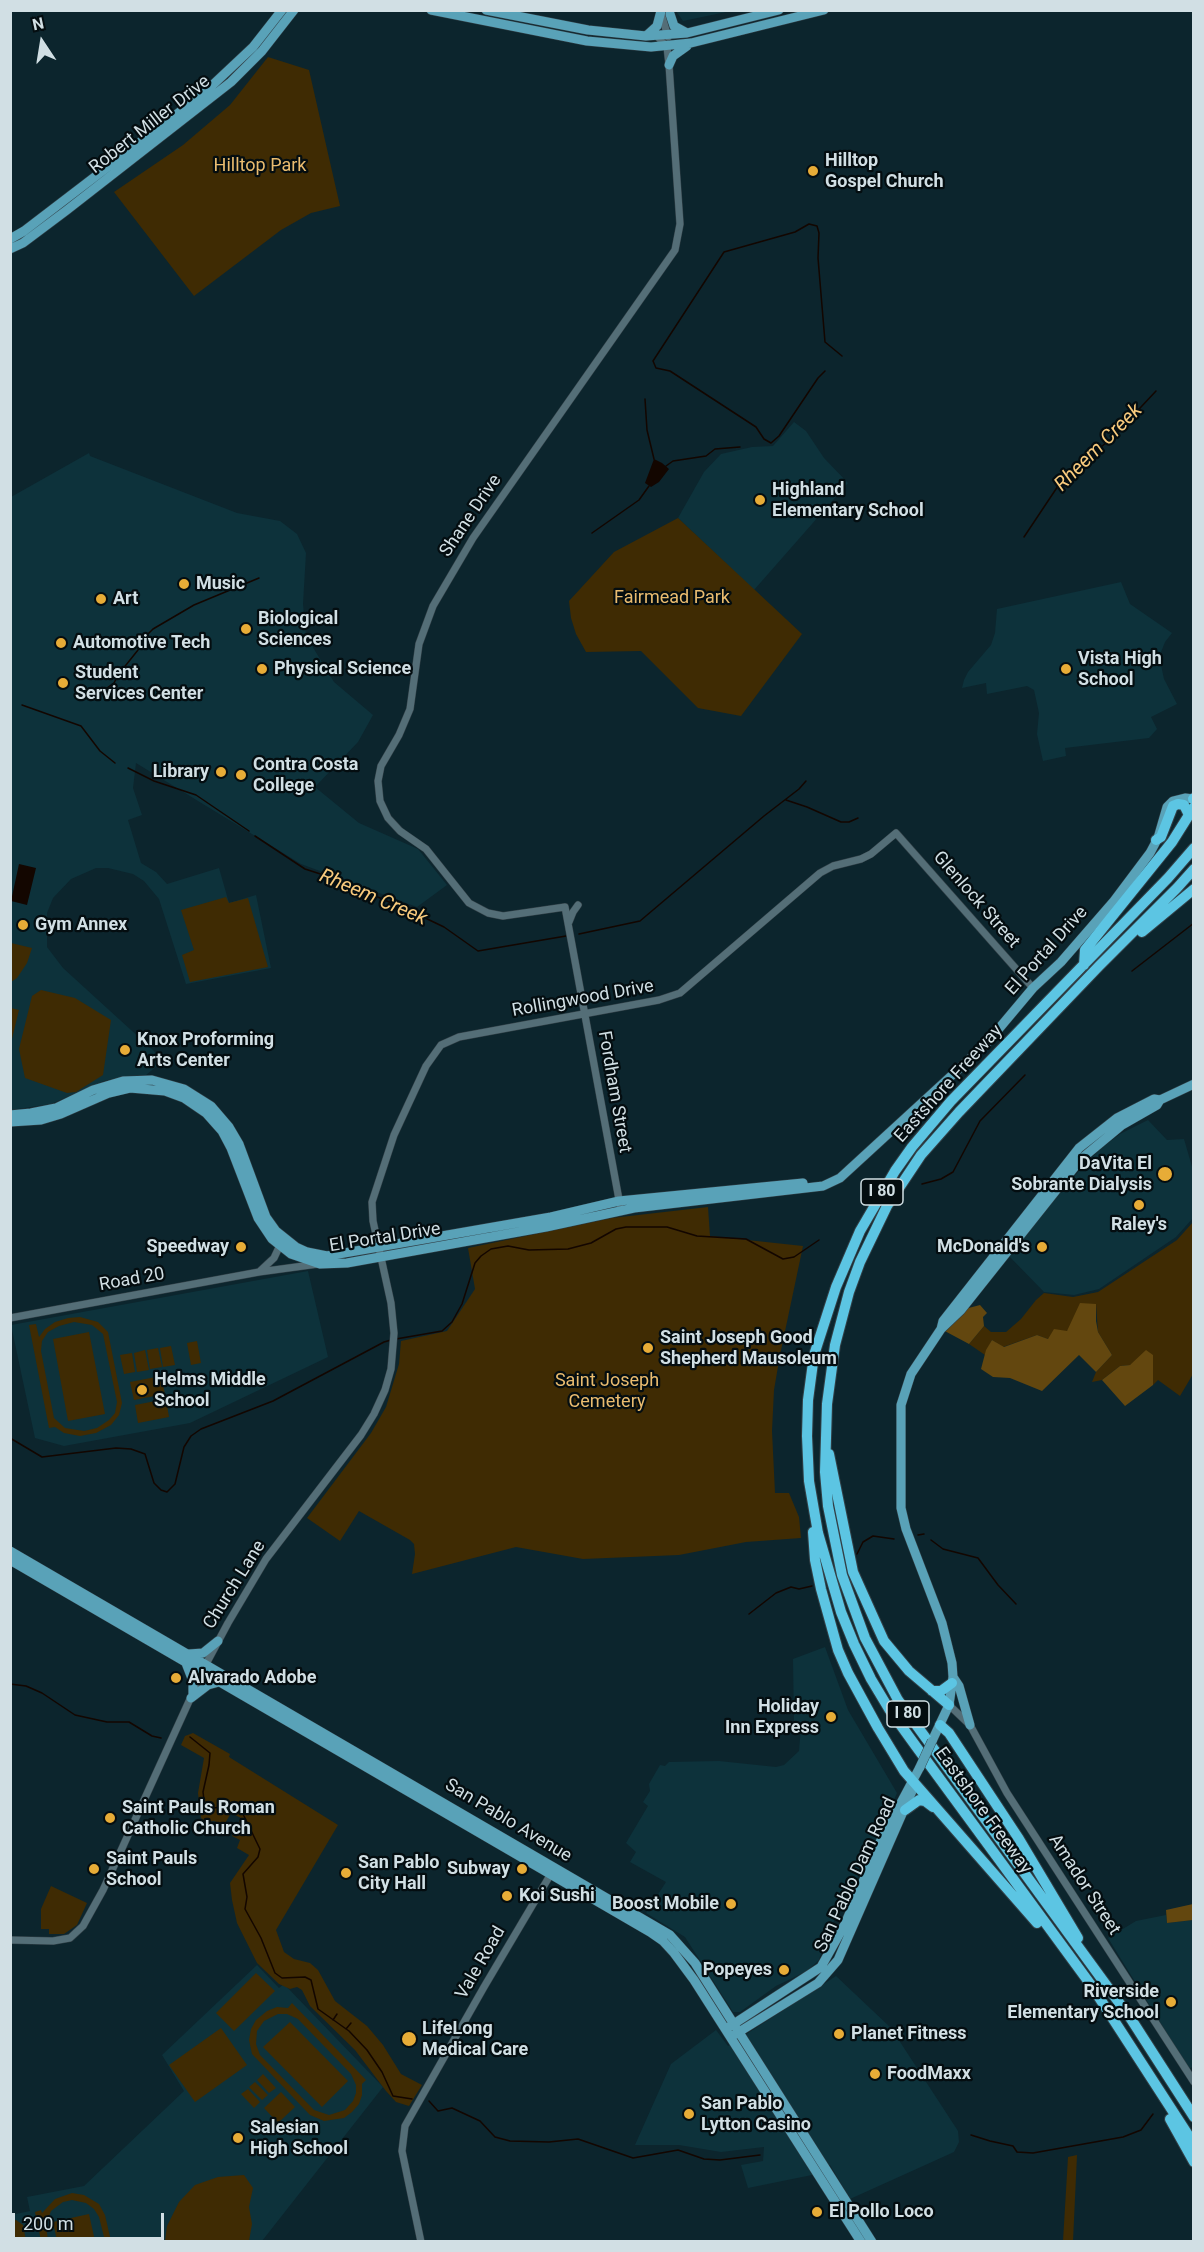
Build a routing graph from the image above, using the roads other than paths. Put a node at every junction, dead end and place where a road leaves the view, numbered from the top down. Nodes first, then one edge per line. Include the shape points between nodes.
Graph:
1 (282, 10) edge
2 (294, 10) edge
3 (430, 10) edge
4 (486, 10) edge
5 (779, 10) edge
6 (824, 10) edge
7 (665, 12) edge
8 (687, 33) junction
9 (663, 40) junction
10 (691, 43) junction
11 (669, 65) junction
12 (10, 239) edge
13 (10, 249) edge
14 (1193, 799) edge
15 (1191, 811) edge
16 (896, 833) joint
17 (1156, 840) junction
18 (1194, 848) edge
19 (1194, 869) edge
20 (1194, 889) edge
21 (578, 905) dead end
22 (565, 907) joint
23 (568, 924) junction
24 (1084, 965) junction
25 (1099, 966) junction
26 (1033, 988) junction
27 (585, 1014) junction
28 (1194, 1084) edge
29 (10, 1115) edge
30 (10, 1122) edge
31 (620, 1206) junction
32 (281, 1242) junction
33 (379, 1253) junction
34 (320, 1264) junction
35 (259, 1272) junction
36 (10, 1318) edge
37 (825, 1436) junction
38 (809, 1481) junction
39 (10, 1551) edge
40 (10, 1560) edge
41 (128, 1629) junction
42 (159, 1638) junction
43 (218, 1641) junction
44 (186, 1658) junction
45 (204, 1668) junction
46 (952, 1680) junction
47 (219, 1682) junction
48 (932, 1691) junction
49 (192, 1695) junction
50 (949, 1705) junction
51 (265, 1709) junction
52 (295, 1716) junction
53 (940, 1725) junction
54 (970, 1725) junction
55 (912, 1780) junction
56 (905, 1810) junction
57 (943, 1815) junction
58 (553, 1871) junction
59 (651, 1923) junction
60 (639, 1925) junction
61 (10, 1940) edge
62 (1083, 1952) junction
63 (806, 1978) junction
64 (1092, 1985) junction
65 (778, 1996) junction
66 (791, 1999) junction
67 (768, 2014) junction
68 (750, 2019) junction
69 (731, 2028) junction
70 (753, 2055) junction
71 (1148, 2073) junction
72 (1194, 2082) edge
73 (1194, 2118) edge
74 (1194, 2144) edge
75 (1194, 2162) edge
76 (833, 2190) junction
77 (421, 2241) edge
78 (861, 2241) edge
79 (872, 2241) edge

1 - 12 main road, Robert Miller Drive via 253,47 203,94
2 - 13 main road, Robert Miller Drive via 231,82 67,210
3 - 9 main road via 586,41 651,47
4 - 9 main road
5 - 8 main road
6 - 10 main road
7 - 8 main road via 674,26
7 - 9 street, Shane Drive
7 - 9 main road via 657,26
8 - 9 main road
9 - 10 main road
9 - 11 street, Shane Drive
10 - 11 main road via 673,56
11 - 22 street, Shane Drive via 680,224 675,250 472,538 437,598 420,638 410,709 379,774 380,801 388,818 426,849 469,903 503,916
14 - 17 main road, El Portal Drive via 1173,801 1167,807
15 - 17 highway via 1184,805 1173,806 1161,837
15 - 24 highway via 1172,842 1085,950
16 - 26 street, Glenlock Street
16 - 27 street, Rollingwood Drive via 872,854 820,873 680,993
17 - 26 main road, El Portal Drive via 1099,920
18 - 24 highway, Eastshore Freeway / I 80
19 - 25 highway, Eastshore Freeway / I 80
20 - 25 highway
21 - 23 street
22 - 23 street, Fordham Street
23 - 27 street, Fordham Street
24 - 38 highway, Eastshore Freeway / I 80 via 951,1101 912,1147 860,1231 836,1287 814,1355 808,1400
25 - 37 highway, Eastshore Freeway / I 80 via 946,1126 921,1155 888,1206 860,1262 842,1317 830,1378
26 - 31 main road, El Portal Drive via 986,1044 946,1083 838,1175 807,1183
27 - 31 street, Fordham Street
27 - 33 street, Rollingwood Drive via 459,1036 441,1045 431,1057 394,1135 373,1195 371,1212
28 - 46 main road, San Pablo Dam Road via 1117,1118 1079,1148 943,1321 911,1374 901,1405 900,1489 906,1529 949,1646
29 - 32 main road, El Portal Drive via 56,1108 123,1081 152,1080 184,1089 211,1106 229,1127 266,1217
30 - 32 main road, El Portal Drive via 41,1120 130,1088 165,1091 184,1098 206,1113 222,1131 258,1218
31 - 33 main road, El Portal Drive via 551,1216
32 - 33 main road, El Portal Drive via 327,1256
32 - 34 main road, El Portal Drive via 291,1254
32 - 35 street
33 - 34 main road, El Portal Drive via 347,1263
33 - 43 street, Church Lane via 394,1333 385,1390 370,1421 266,1559
34 - 35 street, Road 20
35 - 36 street, Road 20
37 - 48 highway via 845,1538 860,1589 884,1641 898,1661
37 - 62 highway, Eastshore Freeway / I 80 via 825,1472 834,1538 842,1575 865,1638 898,1700
38 - 55 highway via 815,1560 838,1650 878,1728
38 - 64 highway, Eastshore Freeway / I 80 via 831,1581 871,1679
39 - 42 main road, San Pablo Avenue
40 - 41 main road, San Pablo Avenue
41 - 42 main road
41 - 44 main road, San Pablo Avenue
42 - 44 main road, San Pablo Avenue
43 - 44 main road via 203,1653
43 - 45 street, Church Lane
44 - 45 main road, San Pablo Avenue
44 - 49 main road via 193,1681
45 - 47 main road, San Pablo Avenue
45 - 49 street, Church Lane
45 - 52 main road, San Pablo Avenue
46 - 48 highway via 941,1691
46 - 50 main road, San Pablo Dam Road
46 - 54 main road via 959,1686
47 - 49 main road
47 - 51 main road, San Pablo Avenue
48 - 50 highway
49 - 61 street, Church Lane via 94,1910 83,1926 70,1938
50 - 53 main road, San Pablo Dam Road
50 - 54 street, Amador Street
51 - 52 main road
51 - 58 main road, San Pablo Avenue
52 - 58 main road, San Pablo Avenue
53 - 55 main road, San Pablo Dam Road, bridge
53 - 62 highway via 1028,1854 1077,1933
54 - 72 street, Amador Street via 1007,1793
55 - 56 main road, San Pablo Dam Road via 913,1791
55 - 57 highway
55 - 63 main road, San Pablo Dam Road via 835,1944 821,1967
56 - 57 highway via 919,1800
56 - 66 main road, San Pablo Dam Road via 838,1960 818,1983
57 - 64 highway
58 - 59 main road, San Pablo Avenue
58 - 60 main road, San Pablo Avenue
58 - 77 street, Vale Road via 405,2126 402,2151
59 - 60 main road
59 - 69 main road, San Pablo Avenue via 664,1930 694,1963
60 - 69 main road, San Pablo Avenue via 675,1953
62 - 73 highway, Eastshore Freeway / I 80
63 - 65 main road, San Pablo Dam Road
63 - 66 main road via 790,1993
64 - 71 highway, Eastshore Freeway / I 80
65 - 67 main road via 779,2001
65 - 68 main road, San Pablo Dam Road
66 - 67 main road, San Pablo Dam Road
67 - 68 main road, San Pablo Dam Road
68 - 69 main road, San Pablo Dam Road
68 - 69 main road via 734,2018
68 - 70 main road via 748,2037
69 - 70 main road, San Pablo Avenue
69 - 76 main road, San Pablo Avenue via 820,2178
70 - 76 main road, San Pablo Avenue
71 - 74 highway, Eastshore Freeway / I 80
71 - 75 highway
76 - 78 main road, San Pablo Avenue
76 - 79 main road via 841,2203 849,2205

